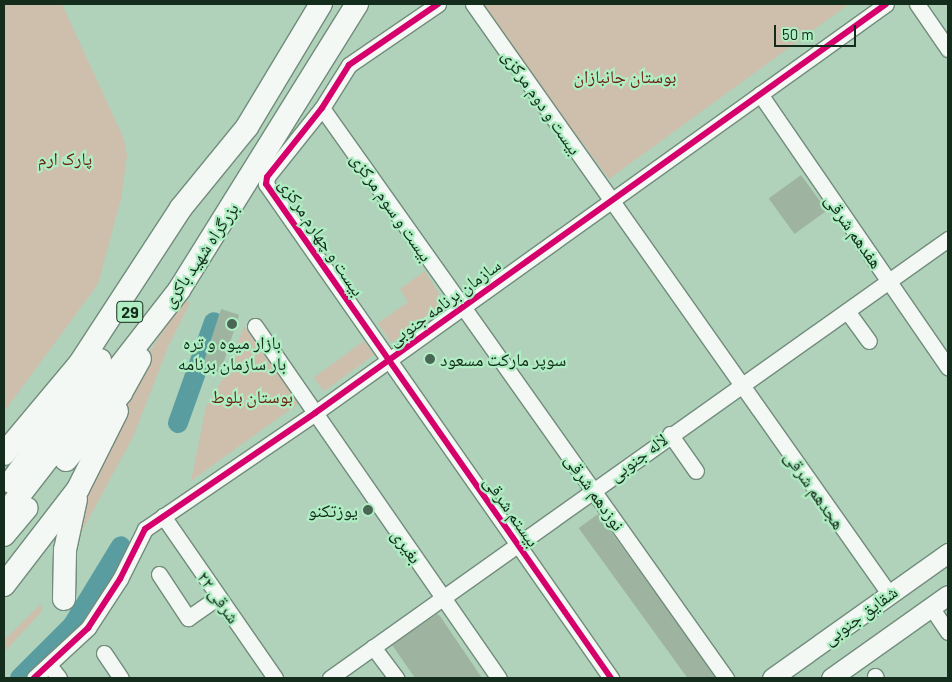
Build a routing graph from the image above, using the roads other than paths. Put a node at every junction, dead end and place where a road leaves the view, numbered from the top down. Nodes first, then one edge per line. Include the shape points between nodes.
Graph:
1 (321, 4) edge
2 (357, 4) edge
3 (438, 4) edge
4 (473, 4) edge
5 (886, 4) edge
6 (917, 4) edge
7 (948, 49) edge
8 (760, 94) junction
9 (322, 108) junction
10 (247, 127) junction
11 (610, 201) junction
12 (948, 239) edge
13 (889, 281) junction
14 (171, 300) junction
15 (463, 307) junction
16 (848, 311) junction
17 (255, 326) dead end
18 (869, 341) dead end
19 (388, 360) junction
20 (948, 368) edge
21 (741, 386) junction
22 (121, 393) junction
23 (315, 413) junction
24 (670, 434) junction
25 (4, 454) edge
26 (696, 471) dead end
27 (78, 489) junction
28 (4, 490) edge
29 (593, 490) junction
30 (4, 515) edge
31 (163, 516) junction
32 (4, 535) edge
33 (517, 544) junction
34 (948, 553) edge
35 (4, 563) edge
36 (159, 574) dead end
37 (4, 585) edge
38 (890, 594) junction
39 (948, 595) edge
40 (218, 597) junction
41 (443, 597) junction
42 (64, 599) dead end
43 (931, 607) junction
44 (948, 632) edge
45 (373, 647) junction
46 (104, 653) dead end
47 (50, 665) junction
48 (34, 678) edge
49 (59, 678) edge
50 (121, 678) edge
51 (275, 678) edge
52 (330, 678) edge
53 (396, 678) edge
54 (500, 678) edge
55 (611, 678) edge
56 (726, 678) edge
57 (772, 678) edge
58 (831, 678) edge

1 - 10 highway, 29
2 - 14 highway, بزرگراه شهید باکری / 29
3 - 9 street via 348,64
4 - 11 street, بیست و دوم مرکزی
5 - 8 street, سازمان برنامه جنوبی
6 - 7 street
8 - 11 street, سازمان برنامه جنوبی
8 - 13 street, هفدهم شرقی
9 - 15 street, بیست و سوم مرکزی
9 - 19 street, بیست و چهارم مرکزی via 267,177 266,184
10 - 25 highway, 29 via 181,208 80,364
10 - 28 highway, 29 via 93,371
11 - 15 street, سازمان برنامه جنوبی
11 - 21 street, بیست و دوم مرکزی
12 - 13 street, لاله جنوبی
13 - 16 street, لاله جنوبی
13 - 20 street, هفدهم شرقی
14 - 22 highway, 29
14 - 30 highway, بزرگراه شهید باکری / 29
15 - 19 street, سازمان برنامه جنوبی
15 - 29 street, نوزدهم شرقی
16 - 18 street
16 - 21 street, لاله جنوبی
17 - 23 street, بغیری
19 - 23 street, سازمان برنامه جنوبی
19 - 33 street, بیستم شرقی
21 - 24 street, لاله جنوبی
21 - 38 street, هجدهم شرقی
22 - 27 highway via 115,417
22 - 32 highway, 29
22 - 35 highway via 79,463
23 - 31 street, سازمان برنامه جنوبی
23 - 41 street, بغیری
24 - 26 street
24 - 29 street, لاله جنوبی
27 - 37 highway
27 - 42 highway via 66,544
29 - 33 street, لاله جنوبی
29 - 56 street, نوزدهم شرقی
31 - 40 street, ۲۲ شرقی
31 - 47 street, سازمان برنامه جنوبی via 145,529 120,579 88,628
33 - 41 street, لاله جنوبی
33 - 55 street, بیستم شرقی
34 - 38 main road, شقایق جنوبی
36 - 40 street via 188,618
38 - 57 main road, شقایق جنوبی
39 - 43 main road, شقایق جنوبی
40 - 51 street, ۲۲ شرقی
41 - 45 street, لاله جنوبی
41 - 54 street, بغیری
43 - 44 street
43 - 58 main road, شقایق جنوبی
45 - 52 street, لاله جنوبی
45 - 53 street
46 - 50 street
47 - 48 street, سازمان برنامه جنوبی
47 - 49 street

